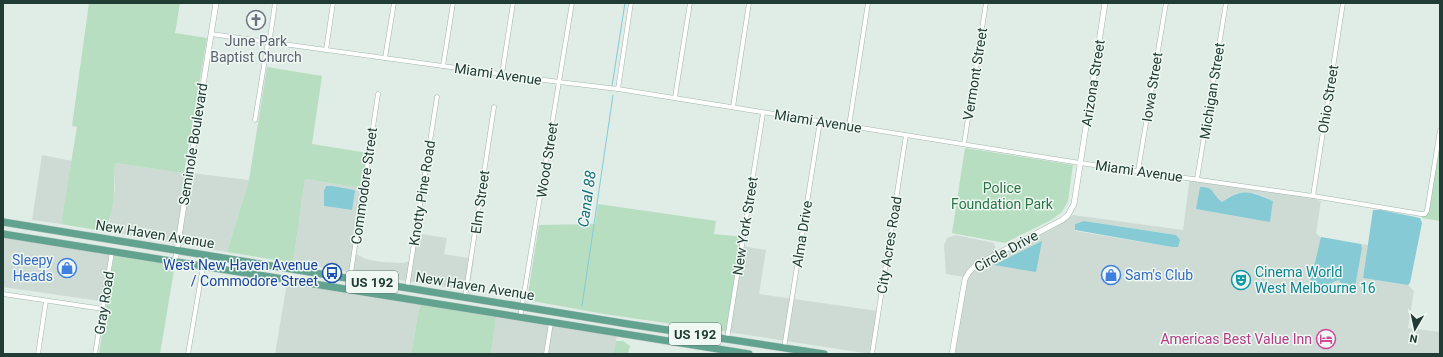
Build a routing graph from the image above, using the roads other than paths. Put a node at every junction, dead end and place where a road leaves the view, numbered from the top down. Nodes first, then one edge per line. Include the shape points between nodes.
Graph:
1 (216, 3) edge
2 (275, 3) edge
3 (333, 3) edge
4 (394, 3) edge
5 (453, 3) edge
6 (513, 3) edge
7 (572, 3) edge
8 (631, 3) edge
9 (690, 3) edge
10 (749, 3) edge
11 (868, 3) edge
12 (986, 3) edge
13 (1105, 3) edge
14 (1166, 3) edge
15 (1226, 3) edge
16 (1343, 3) edge
17 (211, 34) junction
18 (268, 42) junction
19 (326, 50) junction
20 (385, 58) junction
21 (443, 66) junction
22 (502, 74) junction
23 (559, 82) junction
24 (618, 88) junction
25 (378, 94) dead end
26 (437, 97) dead end
27 (675, 97) junction
28 (494, 107) dead end
29 (733, 107) junction
30 (763, 113) junction
31 (256, 120) dead end
32 (820, 121) junction
33 (849, 126) junction
34 (1440, 130) edge
35 (906, 135) junction
36 (964, 144) junction
37 (1080, 163) junction
38 (1138, 171) junction
39 (1197, 179) junction
40 (1313, 196) junction
41 (3, 222) edge
42 (19, 225) junction
43 (3, 228) edge
44 (3, 234) edge
45 (129, 243) junction
46 (176, 250) junction
47 (112, 252) junction
48 (175, 262) junction
49 (203, 266) junction
50 (330, 276) junction
51 (350, 279) junction
52 (287, 280) junction
53 (320, 285) junction
54 (407, 288) junction
55 (3, 294) edge
56 (387, 296) junction
57 (465, 297) junction
58 (46, 301) junction
59 (448, 306) junction
60 (523, 307) junction
61 (103, 309) junction
62 (520, 318) junction
63 (612, 321) junction
64 (551, 323) junction
65 (628, 324) junction
66 (596, 330) junction
67 (611, 333) junction
68 (727, 339) junction
69 (742, 341) junction
70 (708, 348) junction
71 (782, 351) edge
72 (728, 352) edge
73 (38, 354) edge
74 (95, 354) edge
75 (188, 354) edge
76 (546, 354) edge
77 (749, 354) edge
78 (824, 354) edge
79 (872, 354) edge
80 (952, 354) edge

1 - 17 street, Seminole Boulevard
2 - 18 street
3 - 19 street
4 - 20 street
5 - 21 street
6 - 22 street
7 - 23 street, Wood Street
8 - 24 street
9 - 27 street
10 - 29 street
11 - 33 street
12 - 36 street, Vermont Street
13 - 37 street, Arizona Street
14 - 38 street, Iowa Street
15 - 39 street, Michigan Street
16 - 40 street, Ohio Street
17 - 18 street, Miami Avenue
17 - 46 street, Seminole Boulevard
18 - 19 street, Miami Avenue
18 - 31 street
19 - 20 street, Miami Avenue
20 - 21 street, Miami Avenue
21 - 22 street, Miami Avenue
22 - 23 street, Miami Avenue
23 - 24 street, Miami Avenue
23 - 60 street, Wood Street
24 - 27 street, Miami Avenue
25 - 51 street, Commodore Street
26 - 54 street, Knotty Pine Road
27 - 29 street, Miami Avenue
28 - 57 street, Elm Street
29 - 30 street, Miami Avenue
30 - 32 street, Miami Avenue
30 - 68 street, New York Street
32 - 33 street, Miami Avenue
32 - 71 street, Alma Drive
33 - 35 street, Miami Avenue
34 - 40 street, Miami Avenue via 1425,214
35 - 36 street, Miami Avenue
35 - 79 street, City Acres Road
36 - 37 street, Miami Avenue
37 - 38 street, Miami Avenue
37 - 80 street, Circle Drive via 1074,204 1068,215 1053,226 976,265 968,272 963,286
38 - 39 street, Miami Avenue
39 - 40 street, Miami Avenue
41 - 42 main road, New Haven Avenue / US 192
42 - 43 main road
42 - 45 main road, New Haven Avenue / US 192
44 - 47 main road, New Haven Avenue / US 192
45 - 46 main road, New Haven Avenue / US 192
45 - 47 main road via 118,246
46 - 48 street, Seminole Boulevard
46 - 50 main road, New Haven Avenue / US 192
47 - 48 main road, New Haven Avenue / US 192
47 - 61 street, Gray Road
48 - 49 main road, New Haven Avenue / US 192
49 - 52 main road, New Haven Avenue / US 192
49 - 75 street
50 - 51 main road, New Haven Avenue / US 192
50 - 52 main road via 295,274
51 - 53 main road via 342,285
51 - 54 main road, New Haven Avenue / US 192
52 - 53 main road, New Haven Avenue / US 192
53 - 56 main road, New Haven Avenue / US 192
54 - 56 main road via 398,294
54 - 57 main road, New Haven Avenue / US 192
55 - 58 street
56 - 59 main road, New Haven Avenue / US 192
57 - 59 main road via 457,304
57 - 60 main road, New Haven Avenue / US 192
58 - 61 street
58 - 73 street
59 - 62 main road, New Haven Avenue / US 192
60 - 62 street, Wood Street
60 - 63 main road, New Haven Avenue / US 192
61 - 74 street, Gray Road
62 - 64 main road, New Haven Avenue / US 192
63 - 65 main road, New Haven Avenue / US 192
63 - 66 main road via 611,325
64 - 66 main road, New Haven Avenue / US 192
64 - 76 street
65 - 67 main road via 618,327
65 - 68 main road, New Haven Avenue / US 192
66 - 67 main road, New Haven Avenue / US 192
67 - 70 main road, New Haven Avenue / US 192
68 - 69 main road, New Haven Avenue / US 192
68 - 70 main road
69 - 71 main road, New Haven Avenue / US 192
69 - 72 main road via 730,344 727,347
70 - 72 main road, New Haven Avenue / US 192
71 - 78 main road, New Haven Avenue / US 192
72 - 77 main road, New Haven Avenue / US 192

